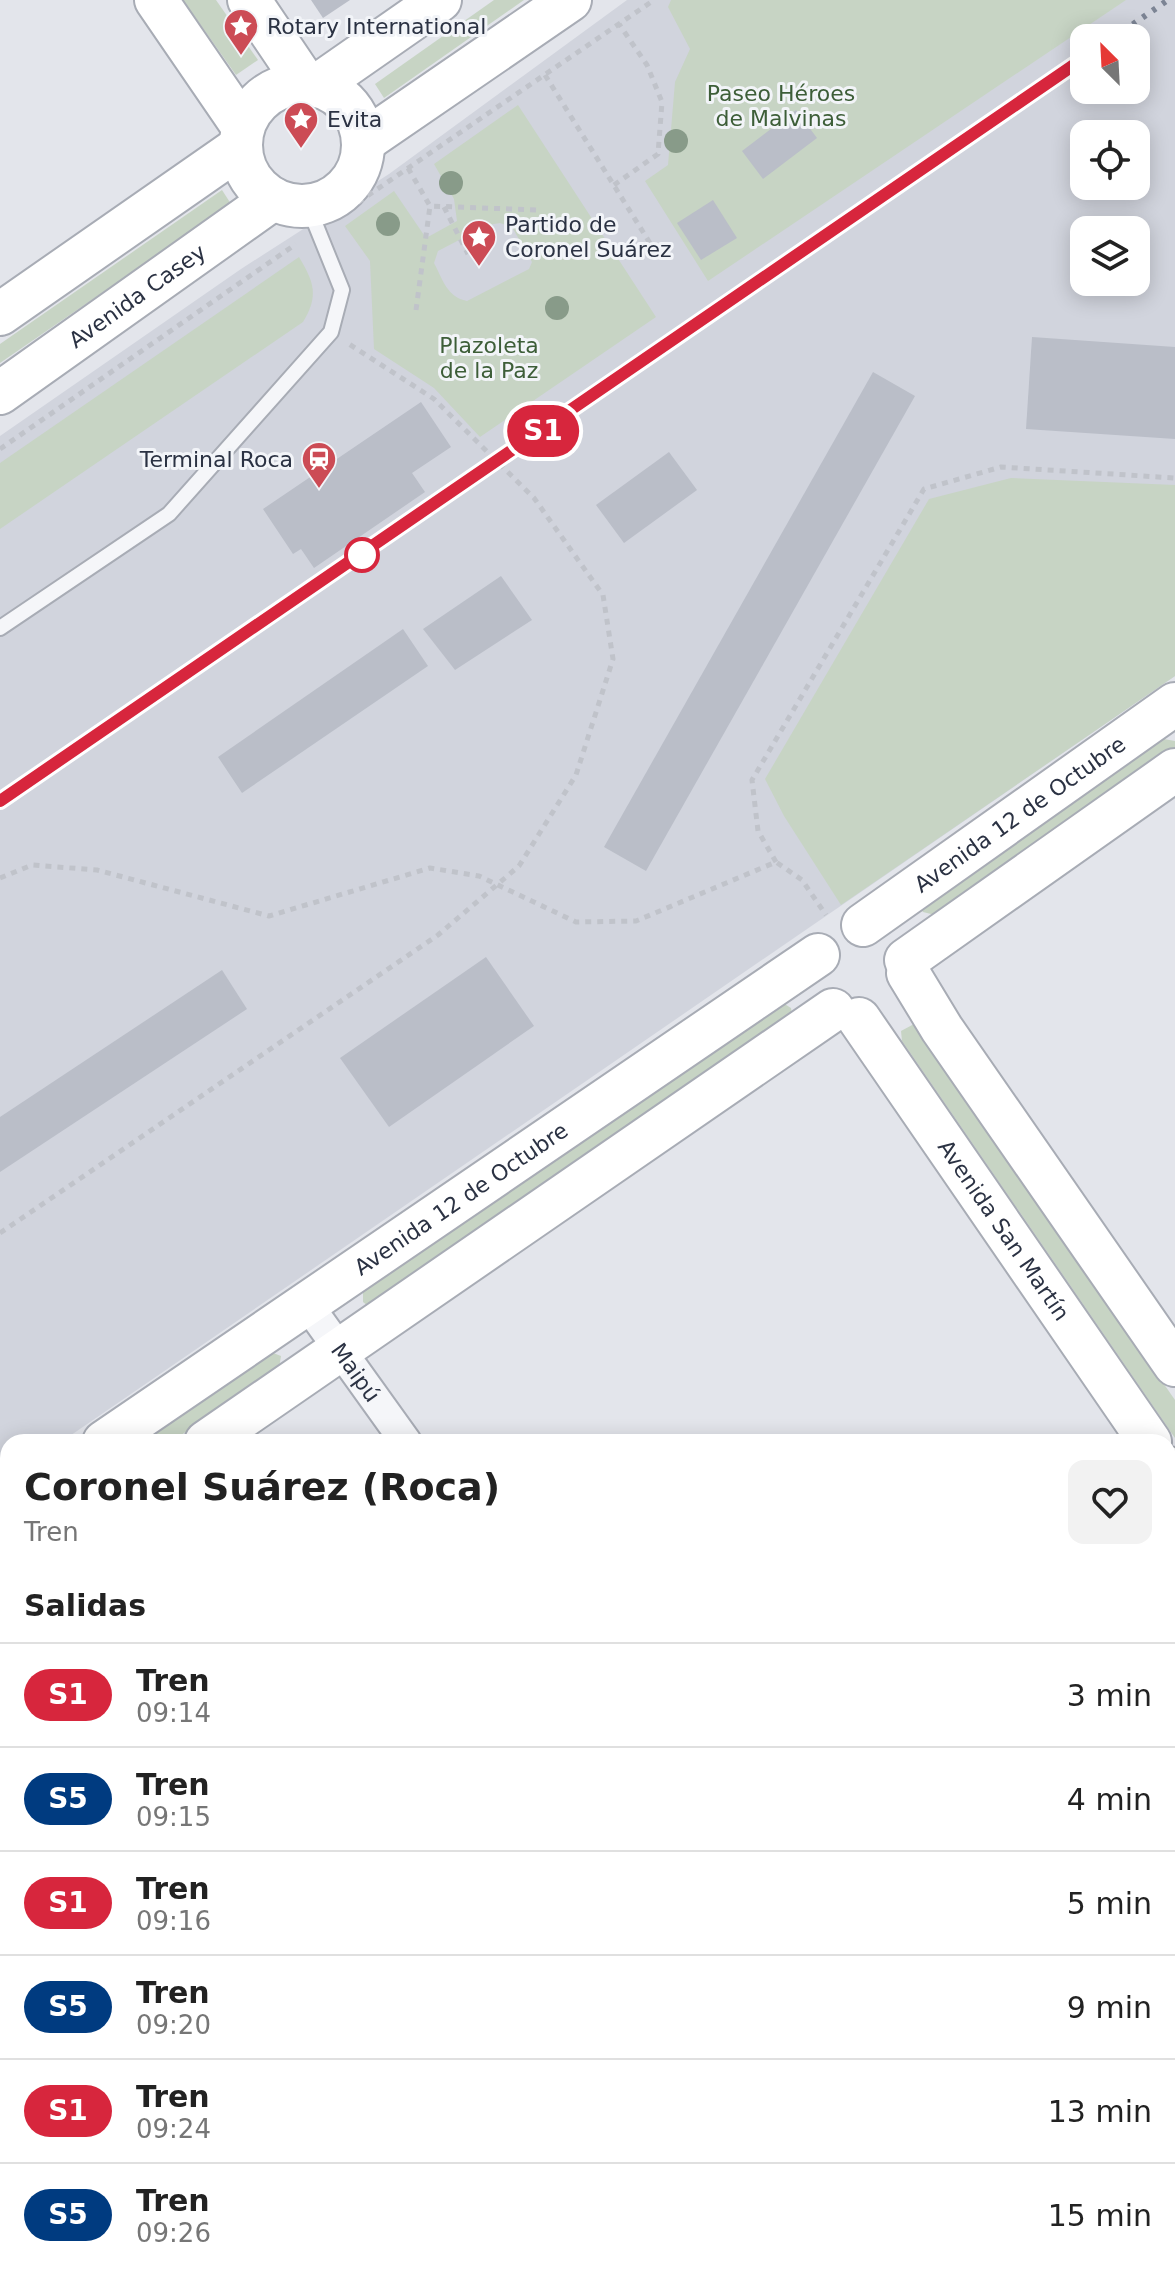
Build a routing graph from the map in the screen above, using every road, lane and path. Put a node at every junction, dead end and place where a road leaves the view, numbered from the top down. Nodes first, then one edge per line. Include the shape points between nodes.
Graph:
1 (156, 0) edge
2 (249, 0) edge
3 (440, 0) edge
4 (570, 0) edge
5 (619, 24) dead end
6 (545, 75) dead end
7 (312, 84) junction
8 (242, 137) junction
9 (363, 142) junction
10 (408, 168) dead end
11 (614, 185) junction
12 (290, 202) junction
13 (430, 206) junction
14 (444, 206) junction
15 (537, 210) dead end
16 (468, 254) dead end
17 (658, 256) dead end
18 (416, 310) dead end
19 (0, 314) edge
20 (331, 332) junction
21 (0, 393) edge
22 (1175, 478) edge
23 (0, 628) edge
24 (1175, 704) edge
25 (1175, 770) edge
26 (776, 862) junction
27 (0, 878) edge
28 (497, 885) junction
29 (840, 938) junction
30 (907, 966) junction
31 (846, 1014) junction
32 (0, 1233) edge
33 (307, 1304) junction
34 (339, 1350) junction
35 (1175, 1365) edge
36 (116, 1434) edge
37 (218, 1434) edge
38 (400, 1434) edge
39 (1144, 1434) edge

1 - 8 main road
2 - 7 main road
3 - 7 main road
4 - 9 main road
5 - 11 path via 647,65 662,102 658,154
6 - 11 path
7 - 8 main road via 285,85 266,94 252,109
7 - 9 main road via 343,98 356,114
8 - 12 main road via 244,167 254,184
8 - 19 main road
9 - 12 main road via 357,174 344,191 327,201
10 - 13 path
11 - 17 path
12 - 20 lane via 342,290
12 - 21 main road, Avenida Casey
13 - 14 path
13 - 18 path
14 - 15 path
14 - 16 path
20 - 23 lane via 169,514
20 - 28 path via 434,399 534,498 603,595 613,659 576,775 519,866
22 - 26 path via 1001,467 924,489 752,780 758,831
24 - 29 main road, Avenida 12 de Octubre
25 - 30 main road
26 - 28 path via 636,921 576,922
26 - 29 path via 802,880
27 - 28 path via 32,865 97,870 269,916 430,868 479,876
28 - 32 path via 438,935
29 - 30 main road via 886,932 897,942
29 - 31 main road via 815,981 820,996
29 - 33 main road, Avenida 12 de Octubre
30 - 31 main road via 901,998 889,1010
30 - 35 main road via 942,1029
31 - 34 main road
31 - 39 main road, Avenida San Martín
33 - 34 street, Maipú
33 - 36 main road, Avenida 12 de Octubre
34 - 37 main road
34 - 38 street, Maipú

